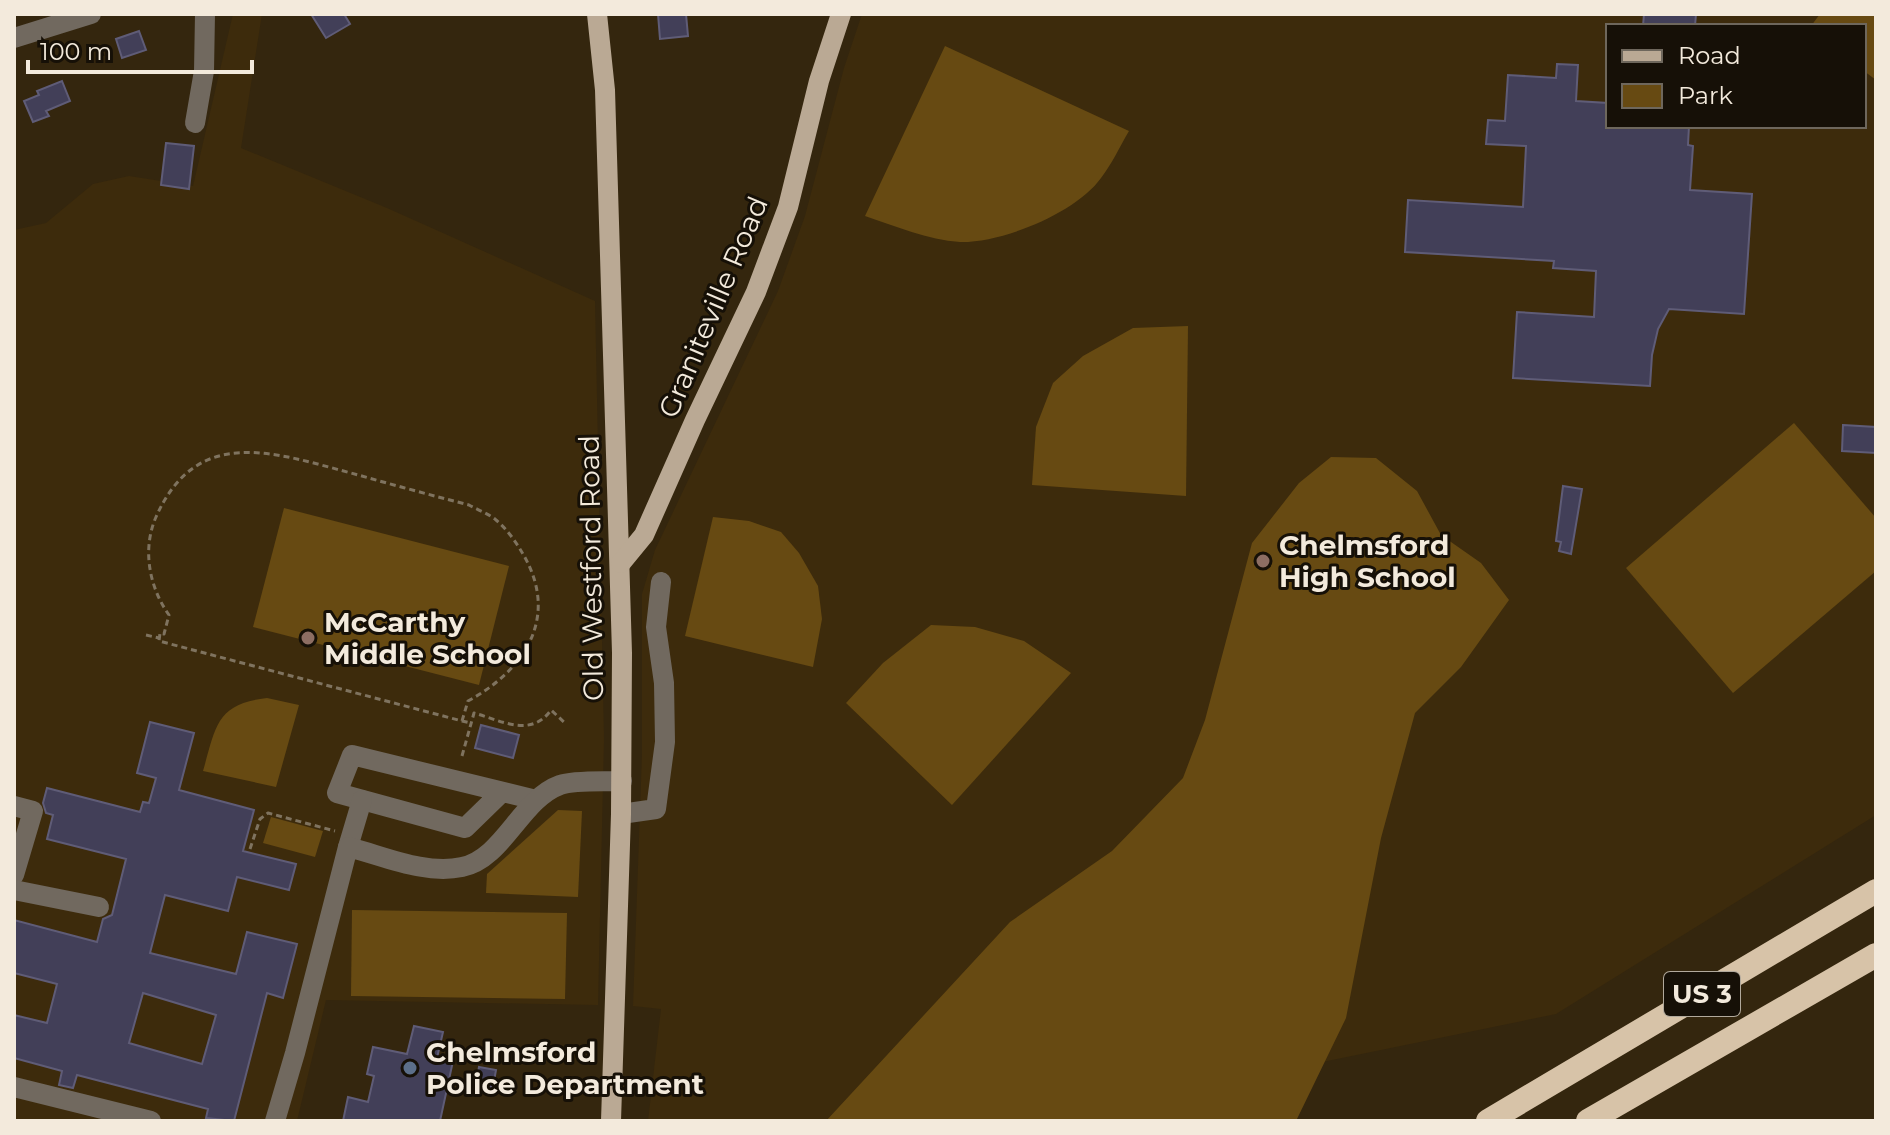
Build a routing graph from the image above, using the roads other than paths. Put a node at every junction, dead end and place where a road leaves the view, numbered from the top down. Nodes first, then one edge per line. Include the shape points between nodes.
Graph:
1 (91, 14) edge
2 (205, 14) edge
3 (597, 14) edge
4 (841, 14) edge
5 (14, 38) edge
6 (195, 123) dead end
7 (621, 563) junction
8 (661, 582) dead end
9 (622, 781) junction
10 (502, 792) junction
11 (362, 800) junction
12 (536, 800) junction
13 (14, 806) edge
14 (621, 814) junction
15 (346, 840) junction
16 (14, 875) edge
17 (14, 890) edge
18 (1876, 891) edge
19 (99, 907) dead end
20 (1876, 955) edge
21 (14, 1087) edge
22 (1527, 1097) junction
23 (151, 1121) edge
24 (275, 1121) edge
25 (611, 1121) edge
26 (1478, 1121) edge
27 (1488, 1121) edge
28 (1588, 1121) edge

1 - 5 street
2 - 6 street via 204,71
3 - 7 main road, Old Westford Road via 605,90
4 - 7 main road, Graniteville Road via 788,207 756,292 644,535
7 - 9 main road, Old Westford Road
8 - 14 street via 656,627 665,742 656,809
9 - 12 street via 561,785
9 - 14 main road, Old Westford Road
10 - 11 street via 465,828
10 - 11 street via 352,755 337,793
10 - 12 street
11 - 15 street
12 - 15 street via 487,854 465,867 429,868
13 - 16 street via 33,811
14 - 25 main road, Old Westford Road
15 - 24 street
17 - 19 street
18 - 22 highway, US 3
20 - 28 highway, US 3
21 - 23 street
22 - 26 highway
22 - 27 highway, US 3

